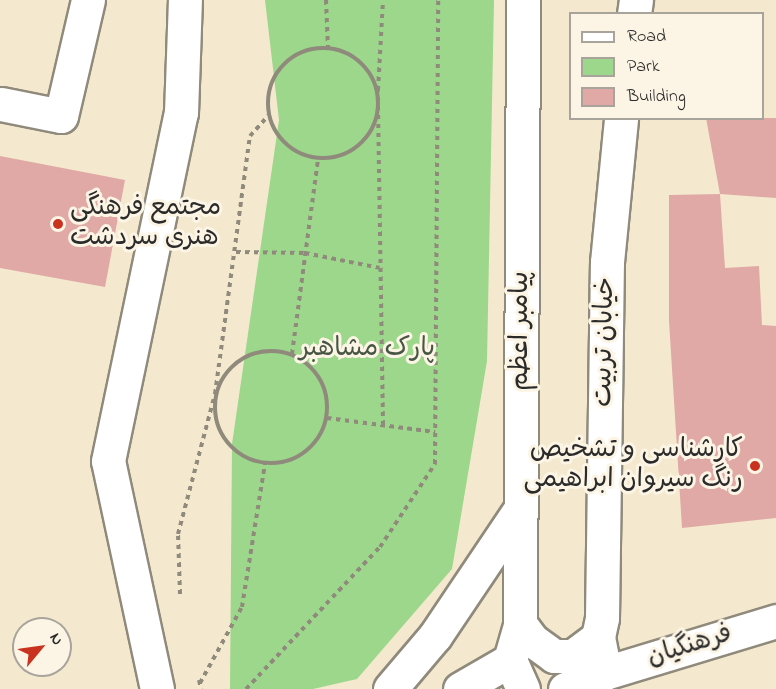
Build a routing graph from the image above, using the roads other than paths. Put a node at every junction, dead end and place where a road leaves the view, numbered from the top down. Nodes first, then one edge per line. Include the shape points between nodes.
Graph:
1 (88, 0) edge
2 (185, 0) edge
3 (523, 0) edge
4 (1, 104) edge
5 (621, 120) edge
6 (521, 508) junction
7 (776, 621) edge
8 (520, 624) junction
9 (598, 637) junction
10 (510, 660) junction
11 (605, 673) junction
12 (157, 689) edge
13 (390, 689) edge
14 (460, 689) edge
15 (524, 689) edge
16 (565, 689) edge

1 - 4 main road via 61,116
2 - 12 main road via 181,114 108,461
3 - 6 main road, پیامبر اعظم
5 - 9 main road, خیابان تربیت via 607,262 602,606
6 - 8 main road, پیامبر اعظم
6 - 13 main road via 435,636
7 - 11 main road, فرهنگیان
8 - 9 main road via 532,640 554,656 573,656
8 - 10 main road, پیامبر اعظم
9 - 11 main road, خیابان تربیت
10 - 14 main road
10 - 15 main road
11 - 16 main road, فرهنگیان

